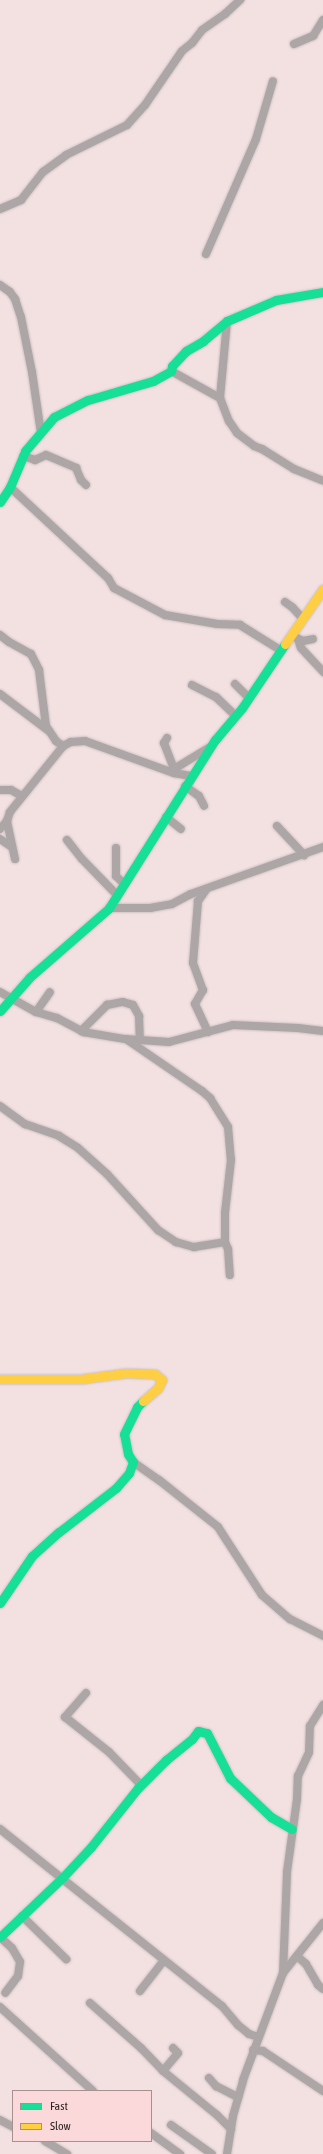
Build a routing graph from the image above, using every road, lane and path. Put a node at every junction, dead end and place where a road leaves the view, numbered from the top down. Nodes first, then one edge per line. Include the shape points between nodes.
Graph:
1 (240, 0) edge
2 (323, 20) edge
3 (294, 44) dead end
4 (273, 81) dead end
5 (0, 210) edge
6 (206, 254) dead end
7 (0, 285) edge
8 (323, 292) edge
9 (227, 321) junction
10 (171, 371) junction
11 (220, 398) junction
12 (41, 432) junction
13 (23, 456) junction
14 (323, 481) edge
15 (86, 485) dead end
16 (10, 487) junction
17 (0, 502) edge
18 (323, 589) edge
19 (285, 602) dead end
20 (303, 619) junction
21 (0, 635) edge
22 (295, 637) junction
23 (312, 638) dead end
24 (282, 651) junction
25 (323, 672) edge
26 (235, 684) dead end
27 (192, 685) dead end
28 (0, 694) edge
29 (249, 698) junction
30 (236, 716) junction
31 (51, 733) junction
32 (167, 738) dead end
33 (63, 746) junction
34 (210, 747) junction
35 (175, 771) junction
36 (191, 776) junction
37 (185, 786) junction
38 (0, 790) edge
39 (22, 796) junction
40 (204, 806) dead end
41 (166, 817) junction
42 (7, 821) junction
43 (277, 826) dead end
44 (0, 829) edge
45 (181, 829) dead end
46 (0, 839) edge
47 (67, 840) dead end
48 (12, 847) junction
49 (323, 847) edge
50 (116, 848) dead end
51 (304, 855) junction
52 (15, 859) dead end
53 (124, 884) junction
54 (206, 890) junction
55 (117, 895) junction
56 (108, 908) junction
57 (0, 992) edge
58 (50, 992) dead end
59 (10, 998) junction
60 (0, 1011) edge
61 (36, 1012) junction
62 (81, 1031) junction
63 (323, 1031) edge
64 (208, 1032) junction
65 (125, 1039) junction
66 (140, 1040) junction
67 (0, 1106) edge
68 (224, 1242) junction
69 (230, 1275) dead end
70 (0, 1379) edge
71 (133, 1462) junction
72 (0, 1603) edge
73 (323, 1636) edge
74 (86, 1693) dead end
75 (323, 1705) edge
76 (141, 1785) junction
77 (0, 1828) edge
78 (292, 1829) junction
79 (63, 1877) junction
80 (22, 1916) junction
81 (323, 1923) edge
82 (0, 1937) edge
83 (297, 1956) junction
84 (66, 1959) dead end
85 (164, 1960) junction
86 (283, 1973) junction
87 (323, 1989) edge
88 (140, 1991) dead end
89 (5, 1993) dead end
90 (90, 2003) dead end
91 (0, 2007) edge
92 (258, 2037) junction
93 (173, 2048) dead end
94 (253, 2050) junction
95 (163, 2071) junction
96 (209, 2078) dead end
97 (91, 2090) edge
98 (323, 2091) edge
99 (238, 2097) junction
100 (0, 2120) edge
101 (170, 2125) dead end
102 (12, 2126) edge
103 (231, 2129) junction
104 (152, 2134) edge
105 (48, 2142) edge
106 (67, 2154) edge
107 (180, 2154) edge
108 (212, 2154) edge
109 (227, 2154) edge

1 - 5 street via 202,30 182,51 145,105 127,125 66,155 43,172 21,200
2 - 3 street via 313,36
4 - 6 street via 256,139
7 - 12 street via 15,299 21,317
8 - 9 street via 276,300
9 - 10 street via 203,341 186,350 172,366
9 - 11 street
10 - 11 street
10 - 12 street via 154,382 88,400 54,417
11 - 14 street via 237,433 294,470
12 - 13 street
13 - 15 street via 35,460 46,455 76,468
13 - 16 street
16 - 17 street
16 - 24 street via 108,578 114,588 165,615 217,624 240,625
18 - 20 street
19 - 20 street
20 - 22 street
21 - 31 street via 31,654 39,670 46,726
22 - 23 street via 303,641
22 - 24 street
22 - 25 street via 301,648
24 - 29 street
26 - 29 street
27 - 30 street via 216,697
28 - 31 street
29 - 30 street
30 - 34 street
31 - 33 street
32 - 35 street via 164,743
33 - 35 street via 71,742 85,741
33 - 39 street
34 - 35 street
34 - 36 street
35 - 36 street
36 - 37 street
37 - 40 street via 199,796
37 - 41 street
38 - 39 street via 11,790
39 - 42 street via 10,812
41 - 45 street
41 - 53 street
42 - 44 street
42 - 48 street
43 - 51 street
46 - 48 street
47 - 55 street
48 - 52 street
49 - 51 street
50 - 53 street via 116,876
51 - 54 street
53 - 55 street
54 - 56 street via 172,904 157,907
54 - 64 street via 198,901 193,963 202,990 195,1004
55 - 56 street
56 - 59 street
57 - 59 street
58 - 61 street
59 - 60 street
59 - 61 street
61 - 62 street via 57,1018
62 - 65 street
62 - 66 street via 107,1005 123,1002 133,1005 139,1016
63 - 64 street via 233,1025
64 - 66 street via 169,1042
65 - 66 street
65 - 68 street via 210,1098 228,1127 231,1160
67 - 68 street via 25,1124 59,1136 78,1148 107,1174 158,1230 176,1242 194,1247
68 - 69 street via 228,1250
70 - 71 street via 81,1379 126,1372 160,1376 162,1380 158,1388 137,1407 124,1434 128,1454
71 - 72 street via 129,1474 116,1488 32,1556
71 - 73 street via 218,1527 262,1595 290,1619
74 - 76 street via 65,1717 109,1752
75 - 78 street via 310,1726 309,1752 298,1776
76 - 78 street via 166,1760 182,1749 198,1731 203,1731 211,1740 230,1778 271,1816
76 - 79 street
77 - 79 street
78 - 86 street via 287,1872
79 - 80 street
79 - 85 street
80 - 82 street
80 - 84 street
81 - 83 street
82 - 89 street via 12,1948 20,1962 18,1976
83 - 86 street
83 - 87 street via 306,1964
85 - 88 street
85 - 92 street via 222,2006 238,2025 249,2034
86 - 92 street
90 - 95 street
91 - 97 street
92 - 94 street
93 - 95 street via 178,2053
94 - 98 street via 263,2051
94 - 99 street
95 - 103 street
96 - 99 street via 216,2086
99 - 103 street
100 - 102 street
101 - 108 street
103 - 109 street
104 - 107 street
105 - 106 street

